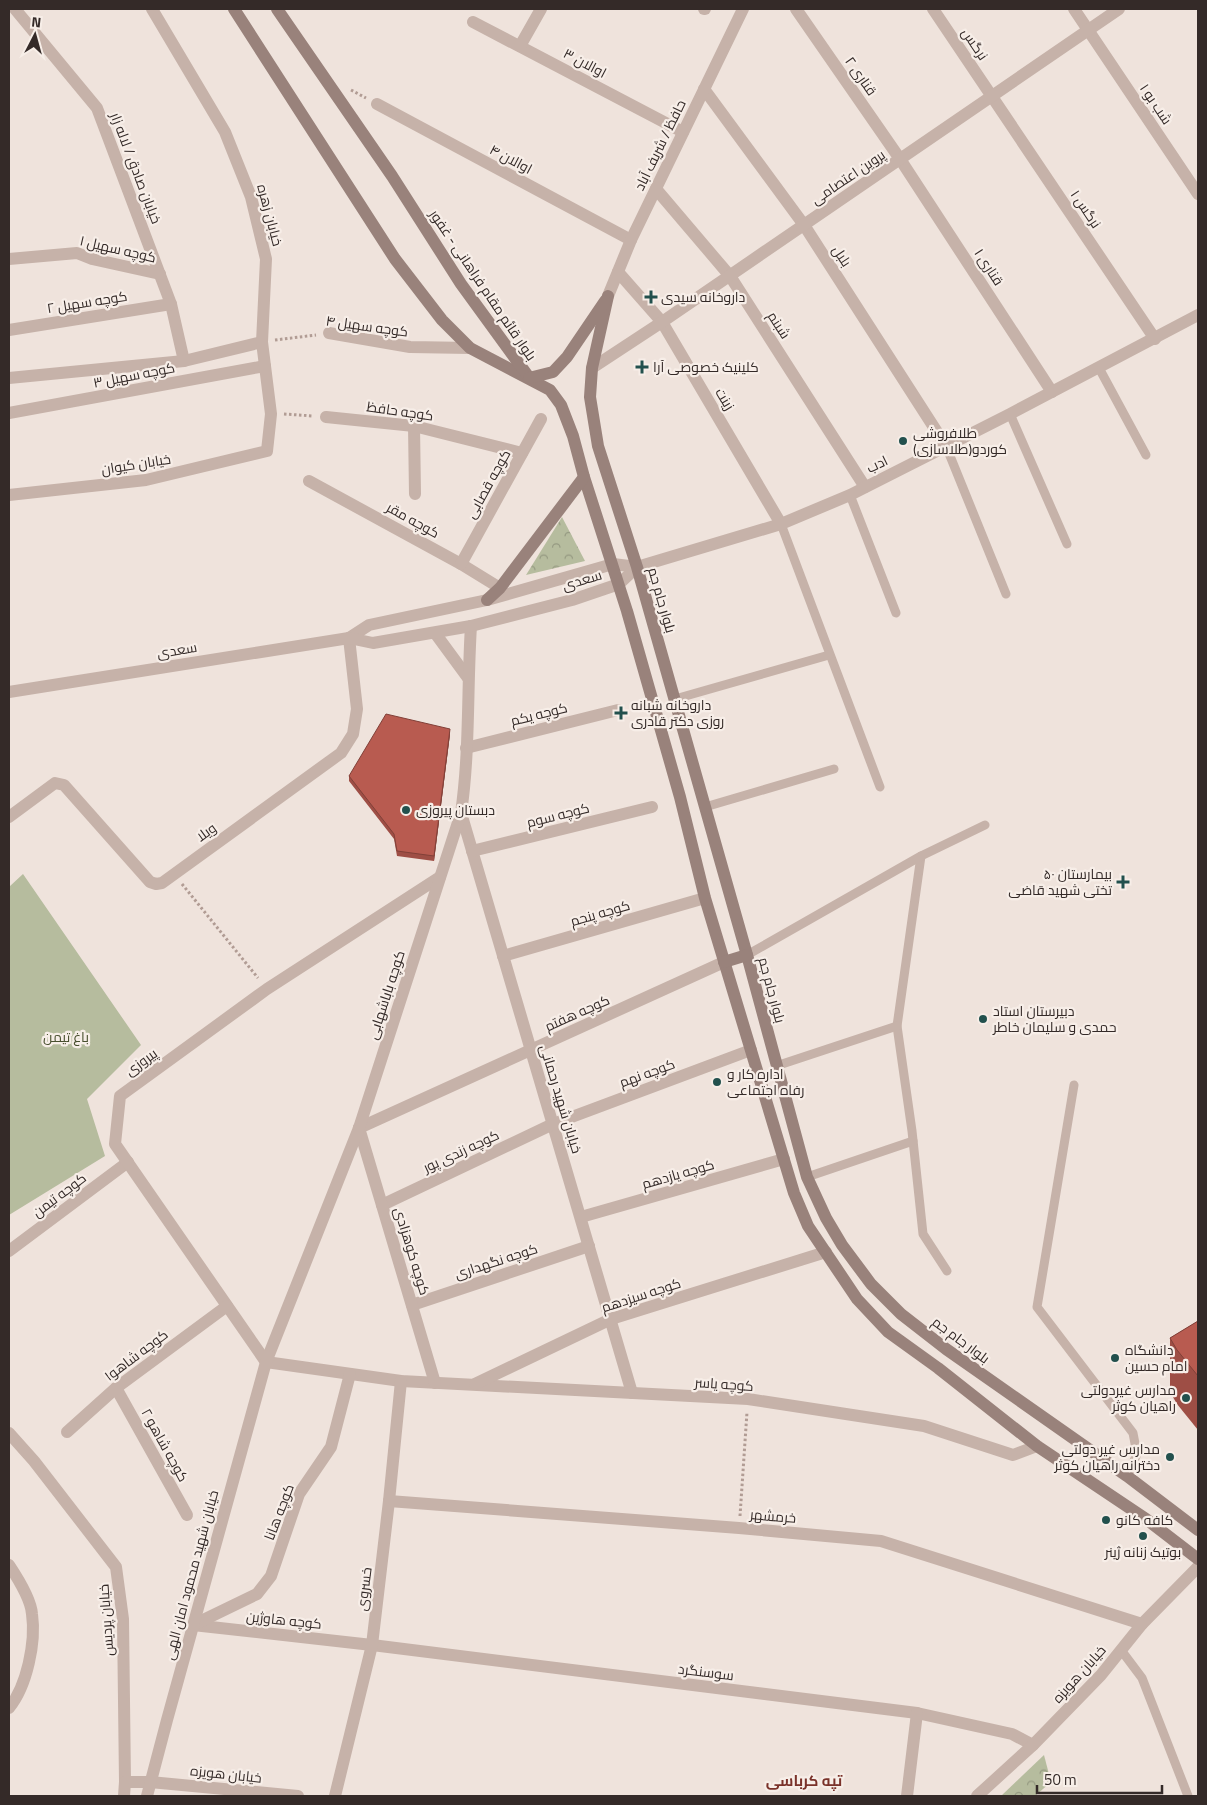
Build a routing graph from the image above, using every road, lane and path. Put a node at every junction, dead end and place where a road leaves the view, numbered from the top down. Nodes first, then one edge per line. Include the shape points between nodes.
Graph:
1 (15, 9) edge
2 (152, 9) edge
3 (234, 9) edge
4 (277, 9) edge
5 (541, 9) edge
6 (742, 9) edge
7 (796, 9) edge
8 (933, 9) edge
9 (1074, 9) edge
10 (1119, 9) edge
11 (472, 22) dead end
12 (1088, 30) junction
13 (520, 46) junction
14 (704, 89) junction
15 (992, 96) junction
16 (377, 104) dead end
17 (683, 132) junction
18 (900, 159) junction
19 (656, 189) junction
20 (1198, 194) edge
21 (804, 225) junction
22 (631, 240) junction
23 (9, 259) edge
24 (618, 272) junction
25 (160, 274) junction
26 (730, 276) junction
27 (608, 296) junction
28 (171, 304) junction
29 (1198, 315) edge
30 (662, 322) junction
31 (9, 330) edge
32 (329, 333) joint
33 (1155, 339) junction
34 (262, 342) junction
35 (470, 348) junction
36 (184, 361) junction
37 (265, 366) junction
38 (592, 368) junction
39 (1099, 368) junction
40 (9, 378) edge
41 (529, 378) junction
42 (1052, 392) junction
43 (9, 414) edge
44 (271, 414) junction
45 (1010, 414) junction
46 (326, 417) joint
47 (541, 419) dead end
48 (414, 426) junction
49 (946, 446) junction
50 (267, 451) joint
51 (522, 453) junction
52 (1146, 454) dead end
53 (584, 477) junction
54 (309, 481) dead end
55 (865, 487) junction
56 (415, 494) dead end
57 (9, 495) edge
58 (850, 495) junction
59 (781, 524) junction
60 (1067, 544) dead end
61 (461, 564) junction
62 (613, 564) junction
63 (638, 567) junction
64 (619, 584) junction
65 (500, 588) junction
66 (1006, 594) dead end
67 (487, 600) junction
68 (896, 613) dead end
69 (471, 626) junction
70 (435, 633) junction
71 (349, 638) junction
72 (829, 655) junction
73 (468, 678) junction
74 (9, 692) edge
75 (674, 699) junction
76 (618, 710) dead end
77 (466, 748) junction
78 (834, 770) dead end
79 (880, 788) dead end
80 (652, 807) dead end
81 (705, 807) junction
82 (461, 813) junction
83 (9, 817) edge
84 (985, 825) dead end
85 (472, 851) junction
86 (921, 856) junction
87 (173, 874) junction
88 (440, 877) junction
89 (705, 898) junction
90 (747, 955) junction
91 (503, 956) junction
92 (724, 962) junction
93 (267, 989) junction
94 (897, 1026) junction
95 (531, 1050) junction
96 (751, 1050) junction
97 (776, 1066) junction
98 (1074, 1085) dead end
99 (553, 1124) junction
100 (360, 1128) junction
101 (913, 1141) junction
102 (784, 1159) junction
103 (128, 1162) junction
104 (807, 1177) junction
105 (382, 1205) junction
106 (581, 1217) junction
107 (590, 1246) junction
108 (9, 1251) edge
109 (826, 1252) junction
110 (947, 1271) dead end
111 (412, 1305) junction
112 (227, 1306) junction
113 (611, 1319) junction
114 (266, 1362) junction
115 (350, 1374) junction
116 (401, 1381) junction
117 (436, 1383) junction
118 (472, 1385) junction
119 (116, 1388) junction
120 (632, 1393) junction
121 (748, 1399) junction
122 (67, 1432) dead end
123 (9, 1433) edge
124 (1038, 1446) junction
125 (1127, 1476) junction
126 (389, 1501) junction
127 (187, 1516) dead end
128 (739, 1528) junction
129 (1198, 1530) edge
130 (1198, 1559) edge
131 (9, 1565) edge
132 (1198, 1567) edge
133 (1142, 1624) junction
134 (193, 1625) junction
135 (372, 1645) junction
136 (1121, 1650) junction
137 (9, 1708) edge
138 (917, 1713) junction
139 (1033, 1746) junction
140 (125, 1782) junction
141 (150, 1782) junction
142 (124, 1796) edge
143 (148, 1796) edge
144 (298, 1796) edge
145 (335, 1796) edge
146 (907, 1796) edge
147 (977, 1796) edge
148 (1188, 1796) edge

1 - 25 street, خیابان صادق / لاله زار via 97,108
2 - 34 street, خیابان زهره via 226,132 252,197 266,259
3 - 35 main road, بلوار قائم مقام فراهانی - غفور via 395,259 442,320
4 - 41 main road, بلوار قائم مقام فراهانی - غفور
5 - 13 street
6 - 14 street, حافظ / شریف آباد
7 - 18 street, قناری ۲
8 - 15 street, نرگس
9 - 12 street, شب بو ۱
10 - 12 street, پروین اعتصامی
11 - 13 street, اوالان ۳
12 - 15 street, پروین اعتصامی
12 - 20 street, شب بو ۱
13 - 17 street, اوالان ۳
14 - 17 street, حافظ / شریف آباد
14 - 21 street, بلبل
15 - 18 street, پروین اعتصامی
15 - 33 street, نرگس ۱
16 - 22 street, اوالان ۴
17 - 19 street, حافظ / شریف آباد
18 - 21 street, پروین اعتصامی
18 - 42 street, قناری ۱
19 - 22 street, حافظ / شریف آباد
19 - 26 street, شبنم
21 - 26 street, پروین اعتصامی
21 - 49 street, بلبل
22 - 24 street, حافظ / شریف آباد
23 - 25 street, کوچه سهیل ۱ via 77,252 92,259
24 - 27 street, حافظ / شریف آباد
24 - 30 street, زینت
25 - 28 street, خیابان صادق / لاله زار
26 - 30 street, پروین اعتصامی
26 - 55 street, شبنم
27 - 38 main road, بلوار جام جم
27 - 41 main road via 554,372
28 - 31 street, کوچه سهیل ۲
28 - 36 street, خیابان صادق / لاله زار
29 - 33 street, ادب
30 - 38 street, پروین اعتصامی
30 - 59 street, زینت
32 - 34 path, کوچه سهیل ۴
32 - 35 street, کوچه سهیل ۴ via 410,348
33 - 39 street, ادب
34 - 36 street, کوچه سهیل ۳
34 - 37 street, خیابان زهره
35 - 41 main road, بلوار قائم مقام فراهانی - غفور
36 - 40 street, کوچه سهیل ۳
37 - 43 street, کوچه سهیل ۳
37 - 44 street, خیابان زهره
38 - 63 main road, بلوار جام جم via 590,397 598,446
39 - 42 street, ادب
39 - 52 lane
41 - 53 main road via 550,390 561,404
42 - 45 street, ادب
44 - 46 path
44 - 50 street, خیابان زهره
45 - 49 street, ادب
45 - 60 lane
46 - 48 street, کوچه حافظ
47 - 51 street, کوچه قصابی
48 - 51 street, کوچه حافظ
48 - 56 street
49 - 55 street, ادب
49 - 66 lane
50 - 57 street, خیابان کیوان via 146,480
51 - 61 street, کوچه قصابی
53 - 62 main road
53 - 65 main road
54 - 61 street, کوچه مقر
55 - 58 street, ادب
58 - 59 street, ادب
58 - 68 lane
59 - 63 street, ادب
59 - 72 lane
61 - 65 street, کوچه مقر
62 - 63 street
62 - 64 main road
62 - 67 street, سعدی
63 - 64 street
63 - 75 main road, بلوار جام جم
64 - 69 street, سعدی via 572,600
64 - 89 main road via 680,797
65 - 67 main road
67 - 71 street, سعدی via 369,625
69 - 70 street, سعدی
69 - 73 street, کوچه باباشهابی
70 - 71 street, سعدی via 373,643
70 - 73 street
71 - 74 street, سعدی
71 - 87 street, ویلا via 357,709 352,734 340,754
72 - 75 lane
72 - 79 lane
73 - 77 street, کوچه باباشهابی
75 - 81 main road, بلوار جام جم
76 - 77 street, کوچه یکم
77 - 82 street, کوچه باباشهابی
78 - 81 lane
80 - 85 street, کوچه سوم
81 - 90 main road, بلوار جام جم
82 - 85 street, خیابان شهید رحمانی
82 - 88 street, کوچه باباشهابی
83 - 87 street, ویلا via 55,783 60,783 150,882 162,883
84 - 86 lane
85 - 91 street, خیابان شهید رحمانی
86 - 90 lane
86 - 94 lane
87 - 93 path
88 - 93 street, پیروزی
88 - 100 street, کوچه باباشهابی
89 - 91 street, کوچه پنجم
89 - 92 main road
90 - 92 main road
90 - 97 main road, بلوار جام جم
91 - 95 street, خیابان شهید رحمانی
92 - 95 street, کوچه هفتم
92 - 96 main road
93 - 103 street, پیروزی via 120,1096 115,1144
94 - 97 lane
94 - 101 lane
95 - 99 street, خیابان شهید رحمانی
95 - 100 street, کوچه هفتم
96 - 99 street, کوچه نهم
96 - 102 main road
97 - 104 main road, بلوار جام جم
98 - 125 lane via 1036,1306 1133,1433 1137,1454
99 - 105 street, کوچه زندی پور
99 - 106 street, خیابان شهید رحمانی
100 - 105 street, کوچه کوهزادی
100 - 114 street, کوچه باباشهابی
101 - 104 lane
101 - 110 lane via 923,1234
102 - 106 street, کوچه یازدهم
102 - 109 main road via 808,1226
103 - 108 street, کوچه تیمن
103 - 112 street, پیروزی
104 - 125 main road, بلوار جام جم via 842,1246 871,1284 902,1314 946,1349
105 - 111 street, کوچه کوهزادی
106 - 107 street, خیابان شهید رحمانی
107 - 111 street, کوچه نگهداری
107 - 113 street, خیابان شهید رحمانی
109 - 113 street, کوچه سیزدهم
109 - 124 main road via 857,1299 888,1332
111 - 117 street, کوچه کوهزادی
112 - 114 street, پیروزی
112 - 119 street, کوچه شاهو۱
113 - 118 street, کوچه سیزدهم
113 - 120 street, خیابان شهید رحمانی
114 - 115 street, کوچه یاسر
114 - 134 street, خیابان شهید محمود امان الهی
115 - 116 street, کوچه یاسر
115 - 134 street, کوچه هانا via 331,1447 299,1494 271,1576 256,1594
116 - 117 street, کوچه یاسر
116 - 126 street, خسروی
117 - 118 street, کوچه یاسر
118 - 120 street, کوچه یاسر
119 - 122 street, کوچه شاهو۱
119 - 127 street, کوچه شاهو ۲
120 - 121 street, کوچه یاسر
121 - 124 street, کوچه یاسر via 924,1426 1013,1455
121 - 128 path
123 - 140 street, خیابان پردیس via 116,1567 123,1619
124 - 130 main road via 1146,1518
125 - 129 main road, بلوار جام جم
126 - 128 street, خرمشهر
126 - 135 street, خسروی
128 - 133 street, خرمشهر via 881,1541
131 - 137 street via 32,1613 31,1654 16,1699
132 - 133 street, خیابان هویزه
133 - 136 street, خیابان هویزه
134 - 135 street, کوچه هاوژین
134 - 141 street, خیابان شهید محمود امان الهی
135 - 138 street, سوسنگرد
135 - 145 street, خسروی
136 - 139 street, خیابان هویزه
136 - 148 lane via 1142,1678
138 - 139 street, سوسنگرد via 1012,1734
138 - 146 street
139 - 147 street, خیابان هویزه
140 - 141 street, خیابان هویزه
140 - 142 street, خیابان پردیس
141 - 143 street, خیابان شهید محمود امان الهی
141 - 144 street, خیابان هویزه

